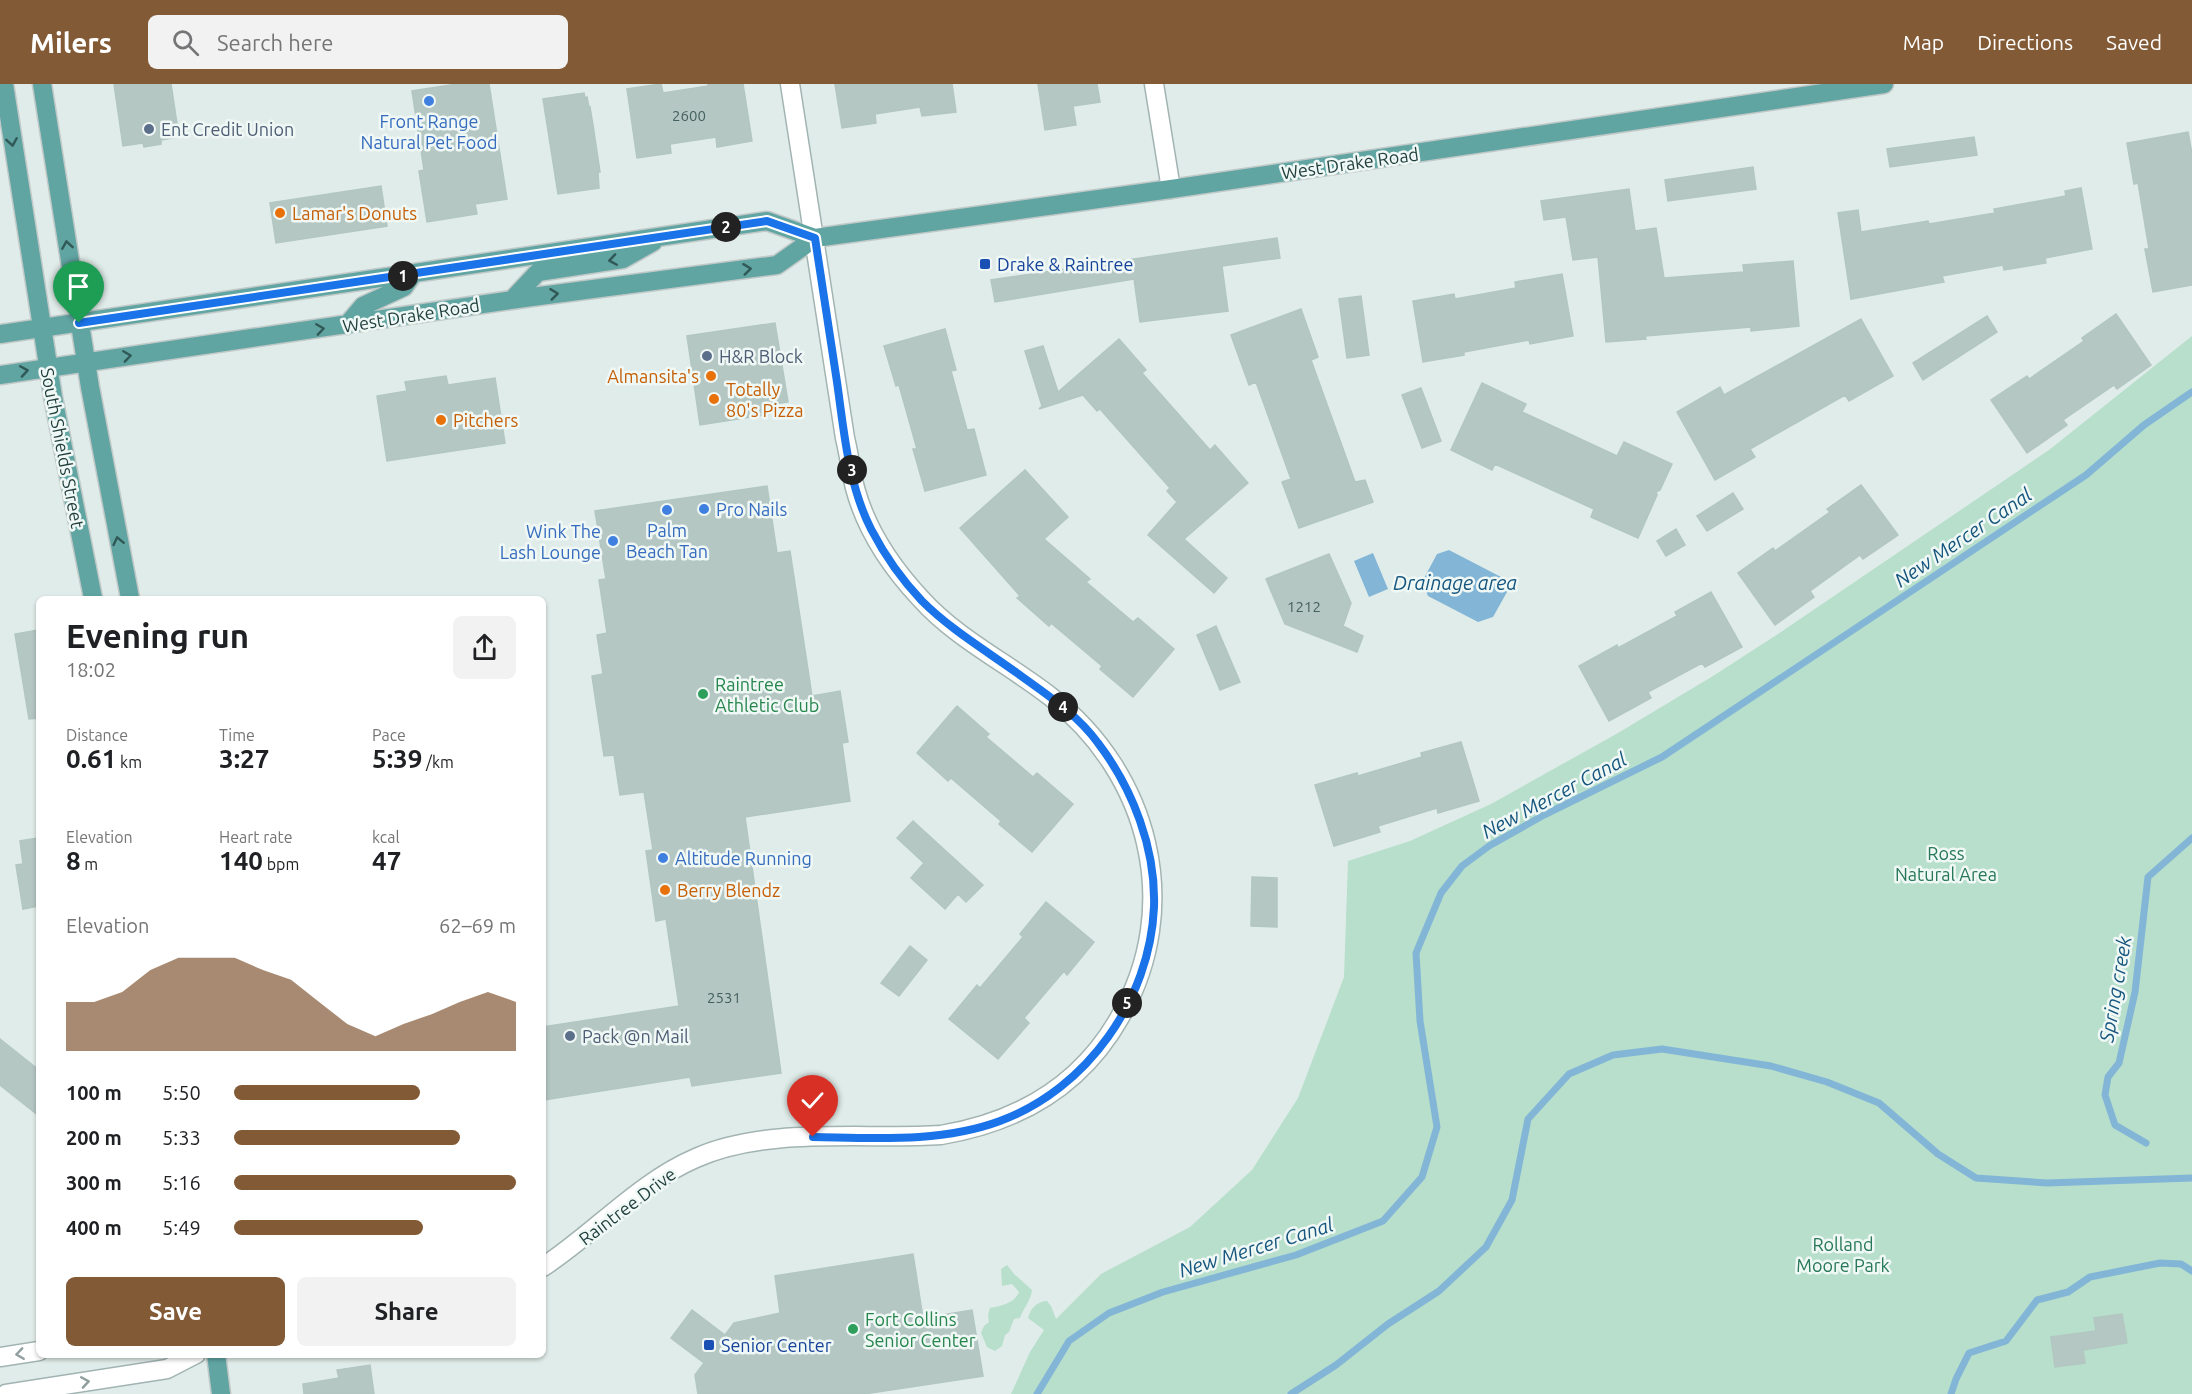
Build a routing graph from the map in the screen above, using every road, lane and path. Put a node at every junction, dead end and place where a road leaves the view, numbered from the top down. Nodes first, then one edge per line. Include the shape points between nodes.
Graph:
1 (4, 84) edge
2 (42, 84) edge
3 (790, 84) edge
4 (1154, 84) edge
5 (1884, 84) edge
6 (1172, 189) junction
7 (665, 236) junction
8 (815, 238) junction
9 (413, 274) junction
10 (513, 300) junction
11 (79, 323) junction
12 (347, 325) junction
13 (41, 328) junction
14 (0, 334) edge
15 (86, 362) junction
16 (48, 368) junction
17 (0, 375) edge
18 (93, 596) edge
19 (130, 596) edge
20 (546, 1265) edge
21 (36, 1352) edge
22 (0, 1357) edge
23 (188, 1358) edge
24 (216, 1358) edge
25 (6, 1394) edge
26 (221, 1394) edge

1 -> 13 main road, South Shields Street
11 -> 2 main road, South Shields Street
3 - 8 street, Raintree Drive
4 - 6 street
5 - 6 main road, West Drake Road
6 - 8 main road, West Drake Road
7 - 8 main road, West Drake Road via 767,221
7 - 9 main road, West Drake Road
7 -> 10 main road via 623,259 538,272
10 -> 8 main road, West Drake Road via 777,265
8 - 20 street, Raintree Drive via 847,448 855,490 870,527 922,600 1077,719 1117,769 1138,812 1152,880 1154,908 1144,962 1107,1040 1084,1066 1028,1108 1001,1121 941,1135 770,1139 725,1147 669,1172
9 - 11 main road, West Drake Road
9 - 12 main road via 404,287 363,306
10 - 12 main road, West Drake Road
11 - 13 main road, West Drake Road
11 - 15 main road, South Shields Street
15 -> 12 main road, West Drake Road
13 - 14 main road, West Drake Road
13 - 16 main road, South Shields Street
15 - 16 main road, West Drake Road
19 -> 15 main road, South Shields Street
17 -> 16 main road, West Drake Road
16 - 18 main road, South Shields Street
21 -> 22 street
25 -> 23 street via 167,1369
24 - 26 main road

